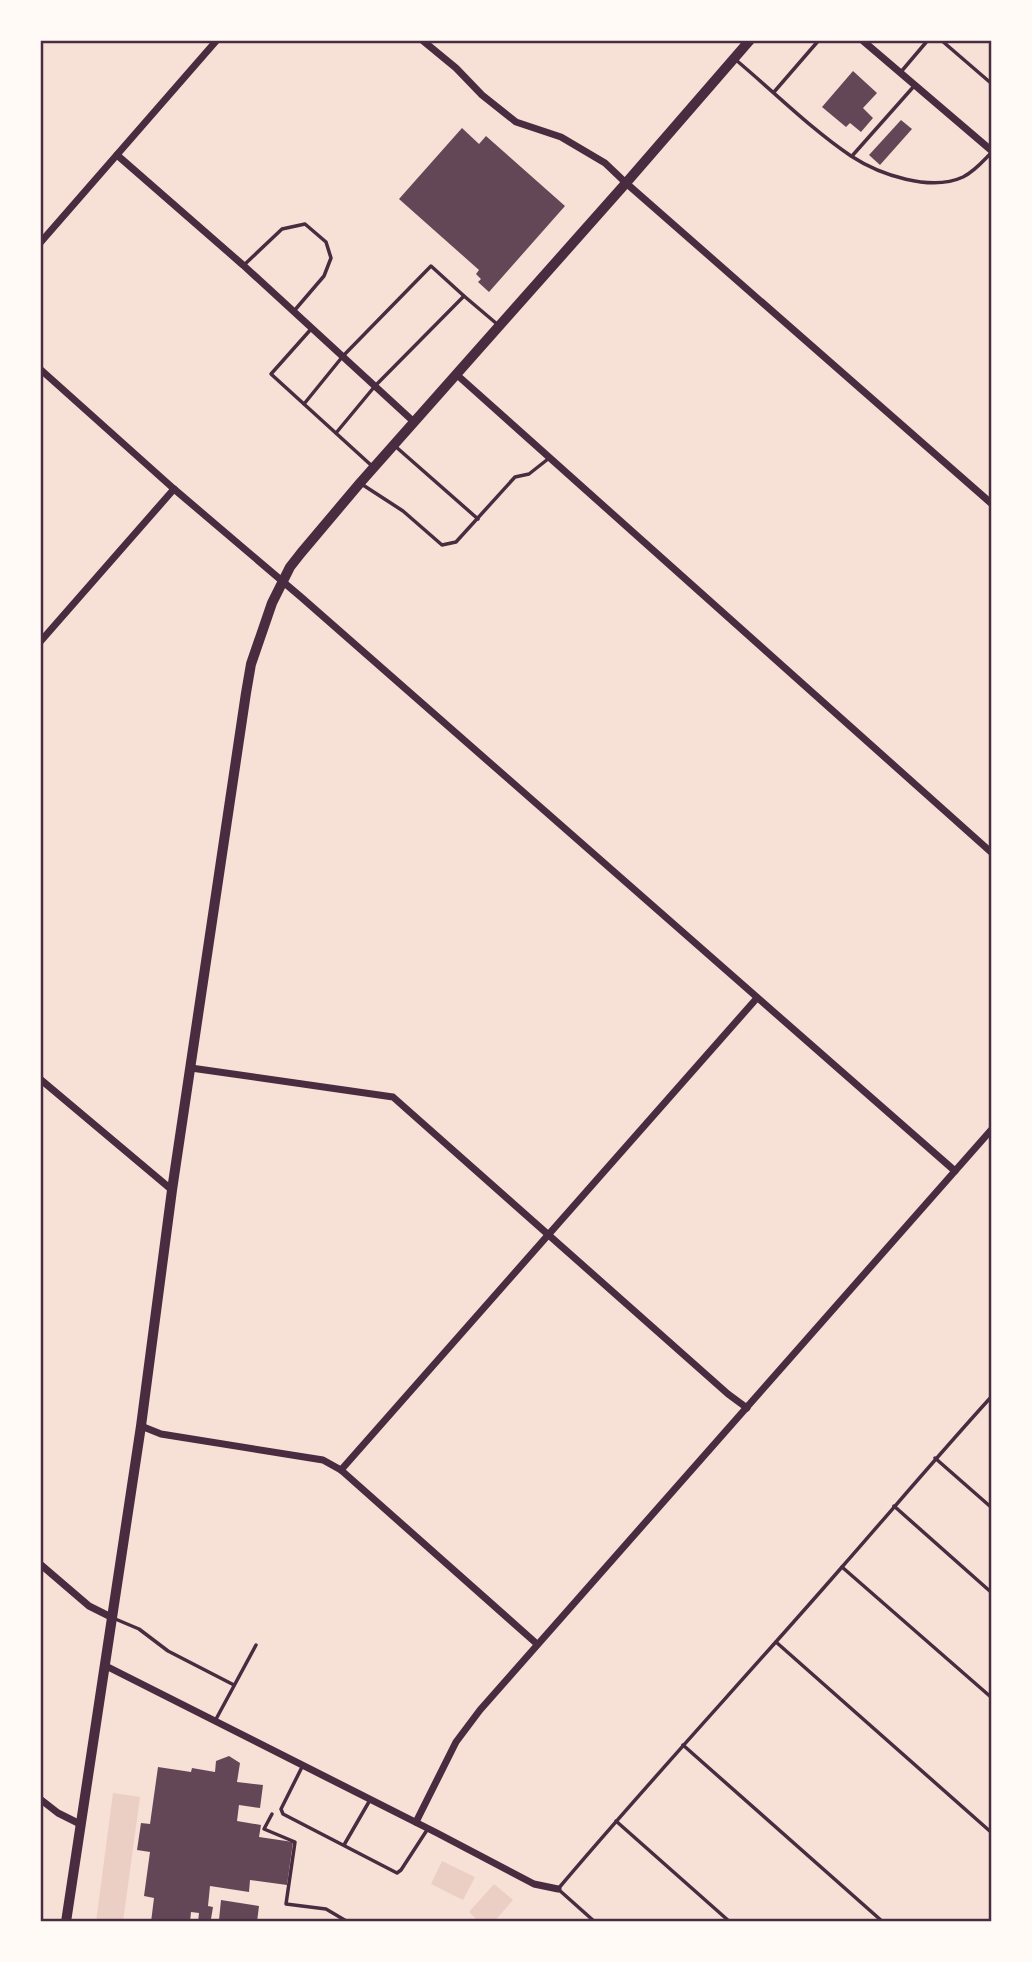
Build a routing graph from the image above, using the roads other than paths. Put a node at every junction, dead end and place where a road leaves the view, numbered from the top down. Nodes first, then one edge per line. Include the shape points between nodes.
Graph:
1 (217, 40) edge
2 (422, 40) edge
3 (750, 40) edge
4 (819, 40) edge
5 (862, 40) edge
6 (928, 40) edge
7 (941, 40) edge
8 (734, 58) junction
9 (900, 73) junction
10 (992, 84) edge
11 (915, 85) junction
12 (774, 92) junction
13 (992, 151) edge
14 (117, 155) junction
15 (852, 156) junction
16 (626, 183) junction
17 (40, 243) edge
18 (243, 265) junction
19 (464, 296) junction
20 (293, 311) junction
21 (499, 325) junction
22 (312, 328) junction
23 (343, 356) junction
24 (40, 369) edge
25 (456, 374) junction
26 (375, 386) junction
27 (304, 404) junction
28 (414, 422) junction
29 (336, 433) junction
30 (394, 444) junction
31 (550, 457) junction
32 (374, 467) junction
33 (360, 483) junction
34 (174, 489) junction
35 (992, 504) edge
36 (478, 519) junction
37 (282, 582) junction
38 (40, 642) edge
39 (992, 853) edge
40 (757, 998) junction
41 (191, 1068) junction
42 (40, 1079) edge
43 (992, 1129) edge
44 (955, 1171) junction
45 (172, 1190) junction
46 (549, 1235) junction
47 (992, 1396) edge
48 (747, 1408) junction
49 (141, 1426) junction
50 (935, 1458) junction
51 (341, 1470) junction
52 (894, 1506) junction
53 (992, 1508) edge
54 (40, 1564) edge
55 (842, 1567) junction
56 (992, 1592) edge
57 (111, 1617) junction
58 (776, 1642) junction
59 (537, 1644) junction
60 (256, 1645) dead end
61 (104, 1665) junction
62 (234, 1685) junction
63 (992, 1698) edge
64 (215, 1721) junction
65 (683, 1745) junction
66 (303, 1765) junction
67 (40, 1799) edge
68 (370, 1800) junction
69 (615, 1821) junction
70 (416, 1822) junction
71 (80, 1824) junction
72 (428, 1828) junction
73 (992, 1833) edge
74 (344, 1846) junction
75 (558, 1889) junction
76 (66, 1922) edge
77 (595, 1922) edge
78 (730, 1922) edge
79 (883, 1922) edge

1 - 14 street
2 - 16 street via 516,122 561,137 605,163
3 - 8 street
4 - 12 lane
5 - 9 street
6 - 9 lane
7 - 10 lane
8 - 12 lane
8 - 16 street
9 - 11 street
11 - 13 street
11 - 15 lane
12 - 15 lane
13 - 15 lane via 964,176 928,183 903,179
14 - 17 street
14 - 18 street
16 - 21 street
16 - 35 street
18 - 20 street
18 - 20 lane via 282,229 305,223 326,242 331,258 324,276
19 - 21 lane
19 - 23 lane via 431,266
19 - 26 lane
20 - 22 street
21 - 25 street
22 - 23 street
22 - 27 lane via 271,374
23 - 26 street
23 - 27 lane
24 - 34 street
25 - 28 street
25 - 31 street
26 - 28 street
26 - 29 lane
27 - 29 lane
28 - 30 street
29 - 32 lane
30 - 32 street
30 - 36 lane
31 - 36 lane via 529,474 515,477
31 - 39 street
32 - 33 street
33 - 36 lane via 403,511 442,545 456,542
33 - 37 street
34 - 37 street
34 - 38 street
37 - 40 street
37 - 41 street via 251,664
40 - 44 street
40 - 46 street
41 - 45 street
41 - 46 street via 393,1097
42 - 45 street
43 - 44 street
44 - 48 street
45 - 49 street
46 - 48 street
46 - 51 street
47 - 50 lane
48 - 59 street
49 - 51 street via 161,1434 323,1460
49 - 57 street
50 - 52 lane
50 - 53 lane
51 - 59 street
52 - 55 lane
52 - 56 lane
54 - 57 street via 89,1606
55 - 58 lane
55 - 63 lane
57 - 61 street
57 - 62 lane
58 - 65 lane
58 - 73 lane
59 - 70 street via 456,1742
60 - 62 lane
61 - 64 street
61 - 71 street
62 - 64 lane
64 - 66 street
65 - 69 lane
65 - 79 lane
66 - 68 street
66 - 74 lane via 281,1811
67 - 71 street
68 - 70 street
68 - 74 lane
69 - 75 lane
69 - 78 lane
70 - 72 street
71 - 76 street
72 - 74 lane via 397,1873
72 - 75 street via 534,1884
75 - 77 lane

